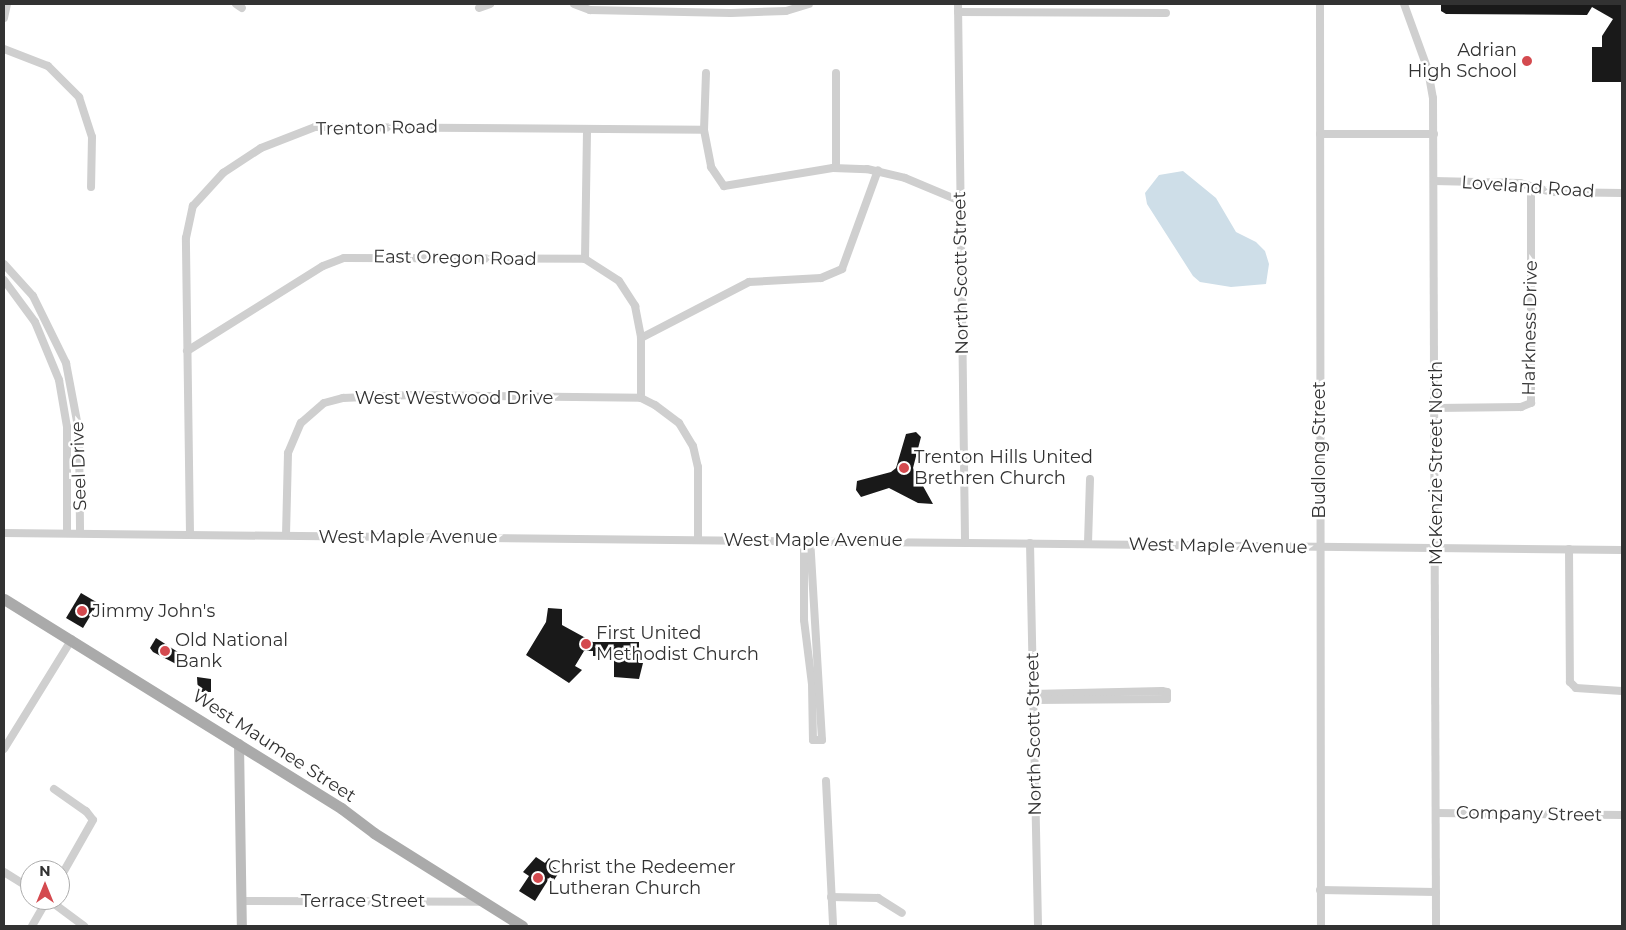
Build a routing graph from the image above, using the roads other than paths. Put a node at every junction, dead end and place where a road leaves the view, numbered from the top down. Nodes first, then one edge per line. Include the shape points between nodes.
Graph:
1 (7, 4) edge
2 (490, 4) edge
3 (574, 4) edge
4 (809, 4) edge
5 (1320, 4) edge
6 (1404, 4) edge
7 (479, 8) dead end
8 (958, 8) edge
9 (1166, 13) dead end
10 (4, 18) edge
11 (4, 49) edge
12 (706, 73) dead end
13 (836, 74) dead end
14 (587, 129) junction
15 (704, 130) junction
16 (1320, 134) junction
17 (1434, 134) junction
18 (836, 168) junction
19 (878, 170) junction
20 (1434, 181) junction
21 (90, 187) dead end
22 (1531, 188) junction
23 (1622, 193) edge
24 (960, 201) junction
25 (585, 259) junction
26 (4, 264) edge
27 (4, 280) edge
28 (22, 283) junction
29 (13, 291) junction
30 (641, 338) junction
31 (187, 351) junction
32 (641, 398) junction
33 (75, 400) junction
34 (63, 403) junction
35 (1436, 408) junction
36 (1090, 479) dead end
37 (80, 532) junction
38 (4, 533) edge
39 (67, 533) junction
40 (190, 534) junction
41 (286, 536) junction
42 (698, 540) junction
43 (807, 540) junction
44 (965, 541) junction
45 (1030, 543) junction
46 (1088, 543) junction
47 (1320, 548) junction
48 (1436, 549) junction
49 (1569, 549) junction
50 (1622, 550) edge
51 (4, 599) edge
52 (813, 619) junction
53 (804, 620) junction
54 (72, 639) junction
55 (812, 684) junction
56 (822, 684) junction
57 (1115, 691) junction
58 (1622, 691) edge
59 (1032, 697) junction
60 (1115, 702) junction
61 (239, 744) junction
62 (4, 749) edge
63 (826, 781) dead end
64 (54, 789) dead end
65 (1436, 813) junction
66 (1622, 815) edge
67 (70, 860) edge
68 (4, 872) edge
69 (20, 882) edge
70 (1320, 890) junction
71 (1436, 892) junction
72 (831, 896) junction
73 (242, 901) junction
74 (484, 902) junction
75 (42, 910) edge
76 (62, 910) edge
77 (902, 913) dead end
78 (32, 926) edge
79 (84, 926) edge
80 (242, 926) edge
81 (522, 926) edge
82 (833, 926) edge
83 (1038, 926) edge
84 (1321, 926) edge
85 (1436, 926) edge

1 - 10 street
2 - 7 street
3 - 4 street via 590,10 730,12 786,11
5 - 16 street, Budlong Street
6 - 17 street, McKenzie Street North via 1428,70
8 - 9 street
8 - 24 street, North Scott Street
11 - 21 street via 48,66 79,97 92,137
12 - 15 street
13 - 18 street
14 - 15 street, Trenton Road
14 - 25 street
14 - 31 street, Trenton Road via 315,127 261,148 222,173 193,206 186,238
15 - 18 street via 711,167 716,180 724,186
16 - 17 street
16 - 47 street, Budlong Street
17 - 20 street, McKenzie Street North
18 - 19 street
19 - 24 street
19 - 30 street via 842,269 821,278 749,282
20 - 22 street, Loveland Road via 1520,184
20 - 35 street, McKenzie Street North
22 - 23 street, Loveland Road
22 - 35 street, Harkness Drive via 1531,403 1521,408
24 - 44 street, North Scott Street
25 - 30 street via 626,288 638,316
25 - 31 street, East Oregon Road via 344,258 323,266
26 - 28 street, Seel Drive
27 - 29 street, Seel Drive
28 - 29 street
28 - 33 street, Seel Drive via 48,320 66,363
29 - 34 street, Seel Drive via 45,340
30 - 32 street
31 - 40 street, Trenton Road
32 - 41 street, West Westwood Drive via 411,395 343,398 324,403 306,417 291,438
32 - 42 street via 679,423 694,446 698,467
33 - 34 street, Seel Drive
33 - 37 street, Seel Drive via 80,432
34 - 39 street, Seel Drive via 67,427
35 - 48 street, McKenzie Street North
36 - 46 street
37 - 39 street, West Maple Avenue
37 - 40 street, West Maple Avenue
38 - 39 street, West Maple Avenue
40 - 41 street, West Maple Avenue
41 - 42 street, West Maple Avenue
42 - 43 street, West Maple Avenue
43 - 44 street, West Maple Avenue
43 - 52 street
43 - 53 street
44 - 45 street, West Maple Avenue
45 - 46 street, West Maple Avenue
45 - 59 street, North Scott Street
46 - 47 street, West Maple Avenue
47 - 48 street, West Maple Avenue
47 - 70 street, Budlong Street
48 - 49 street, West Maple Avenue
48 - 65 street, McKenzie Street North
49 - 50 street, West Maple Avenue
49 - 58 street via 1570,682 1576,688
51 - 54 main road, West Maumee Street
52 - 53 street
52 - 56 street
53 - 55 street
54 - 61 main road, West Maumee Street
54 - 62 street
55 - 56 street
55 - 56 street via 813,740 822,740
57 - 59 street
57 - 60 street
57 - 60 street via 1162,691 1167,692 1167,699
59 - 60 street
59 - 83 street, North Scott Street
61 - 73 street
61 - 74 main road, West Maumee Street
63 - 72 street
64 - 67 street via 93,820
65 - 66 street, Company Street
65 - 71 street, McKenzie Street North
68 - 69 street
70 - 71 street
70 - 84 street, Budlong Street
71 - 85 street, McKenzie Street North
72 - 77 street via 878,898
72 - 82 street
73 - 74 street, Terrace Street
73 - 80 street
74 - 81 main road, West Maumee Street
75 - 78 street
76 - 79 street

